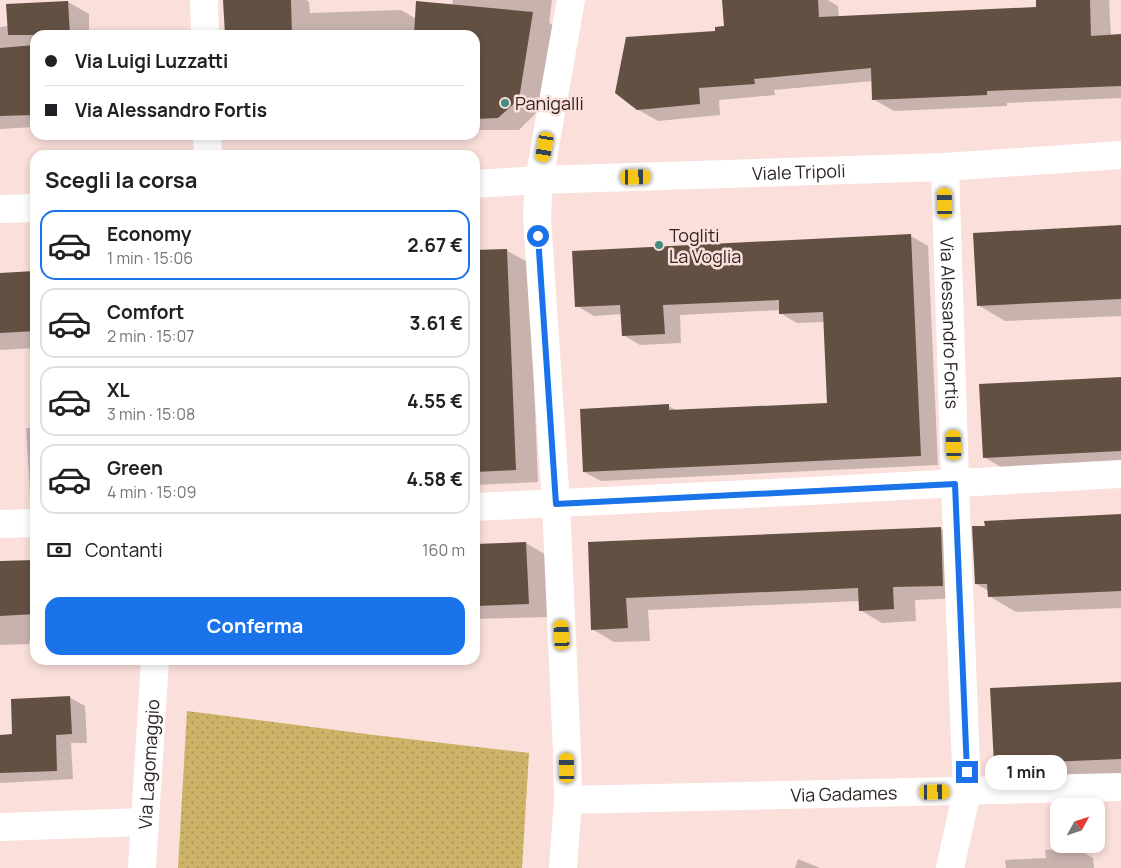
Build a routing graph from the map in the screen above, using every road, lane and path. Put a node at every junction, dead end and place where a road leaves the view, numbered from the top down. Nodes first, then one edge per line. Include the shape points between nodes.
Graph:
1 (204, 0) edge
2 (571, 0) edge
3 (205, 30) edge
4 (1121, 155) edge
5 (945, 167) junction
6 (539, 180) junction
7 (480, 184) edge
8 (30, 208) edge
9 (0, 209) edge
10 (1121, 474) edge
11 (955, 484) junction
12 (556, 504) junction
13 (480, 507) edge
14 (30, 523) edge
15 (0, 524) edge
16 (155, 665) edge
17 (1121, 787) edge
18 (967, 791) junction
19 (568, 800) junction
20 (145, 822) junction
21 (0, 827) edge
22 (142, 868) edge
23 (562, 868) edge
24 (950, 868) edge

1 - 3 street
2 - 6 street
4 - 5 street, Viale Tripoli
5 - 6 street, Viale Tripoli
5 - 11 street, Via Alessandro Fortis
6 - 7 street, Viale Tripoli
6 - 12 street via 537,217
8 - 9 street
10 - 11 street
11 - 12 street
11 - 18 street, Via Alessandro Fortis
12 - 13 street
12 - 19 street
14 - 15 street
16 - 20 street, Via Lagomaggio
17 - 18 street, Via Gadames
18 - 19 street, Via Gadames
18 - 24 street, Via Alessandro Fortis
19 - 23 street
20 - 21 street
20 - 22 street, Via Lagomaggio

